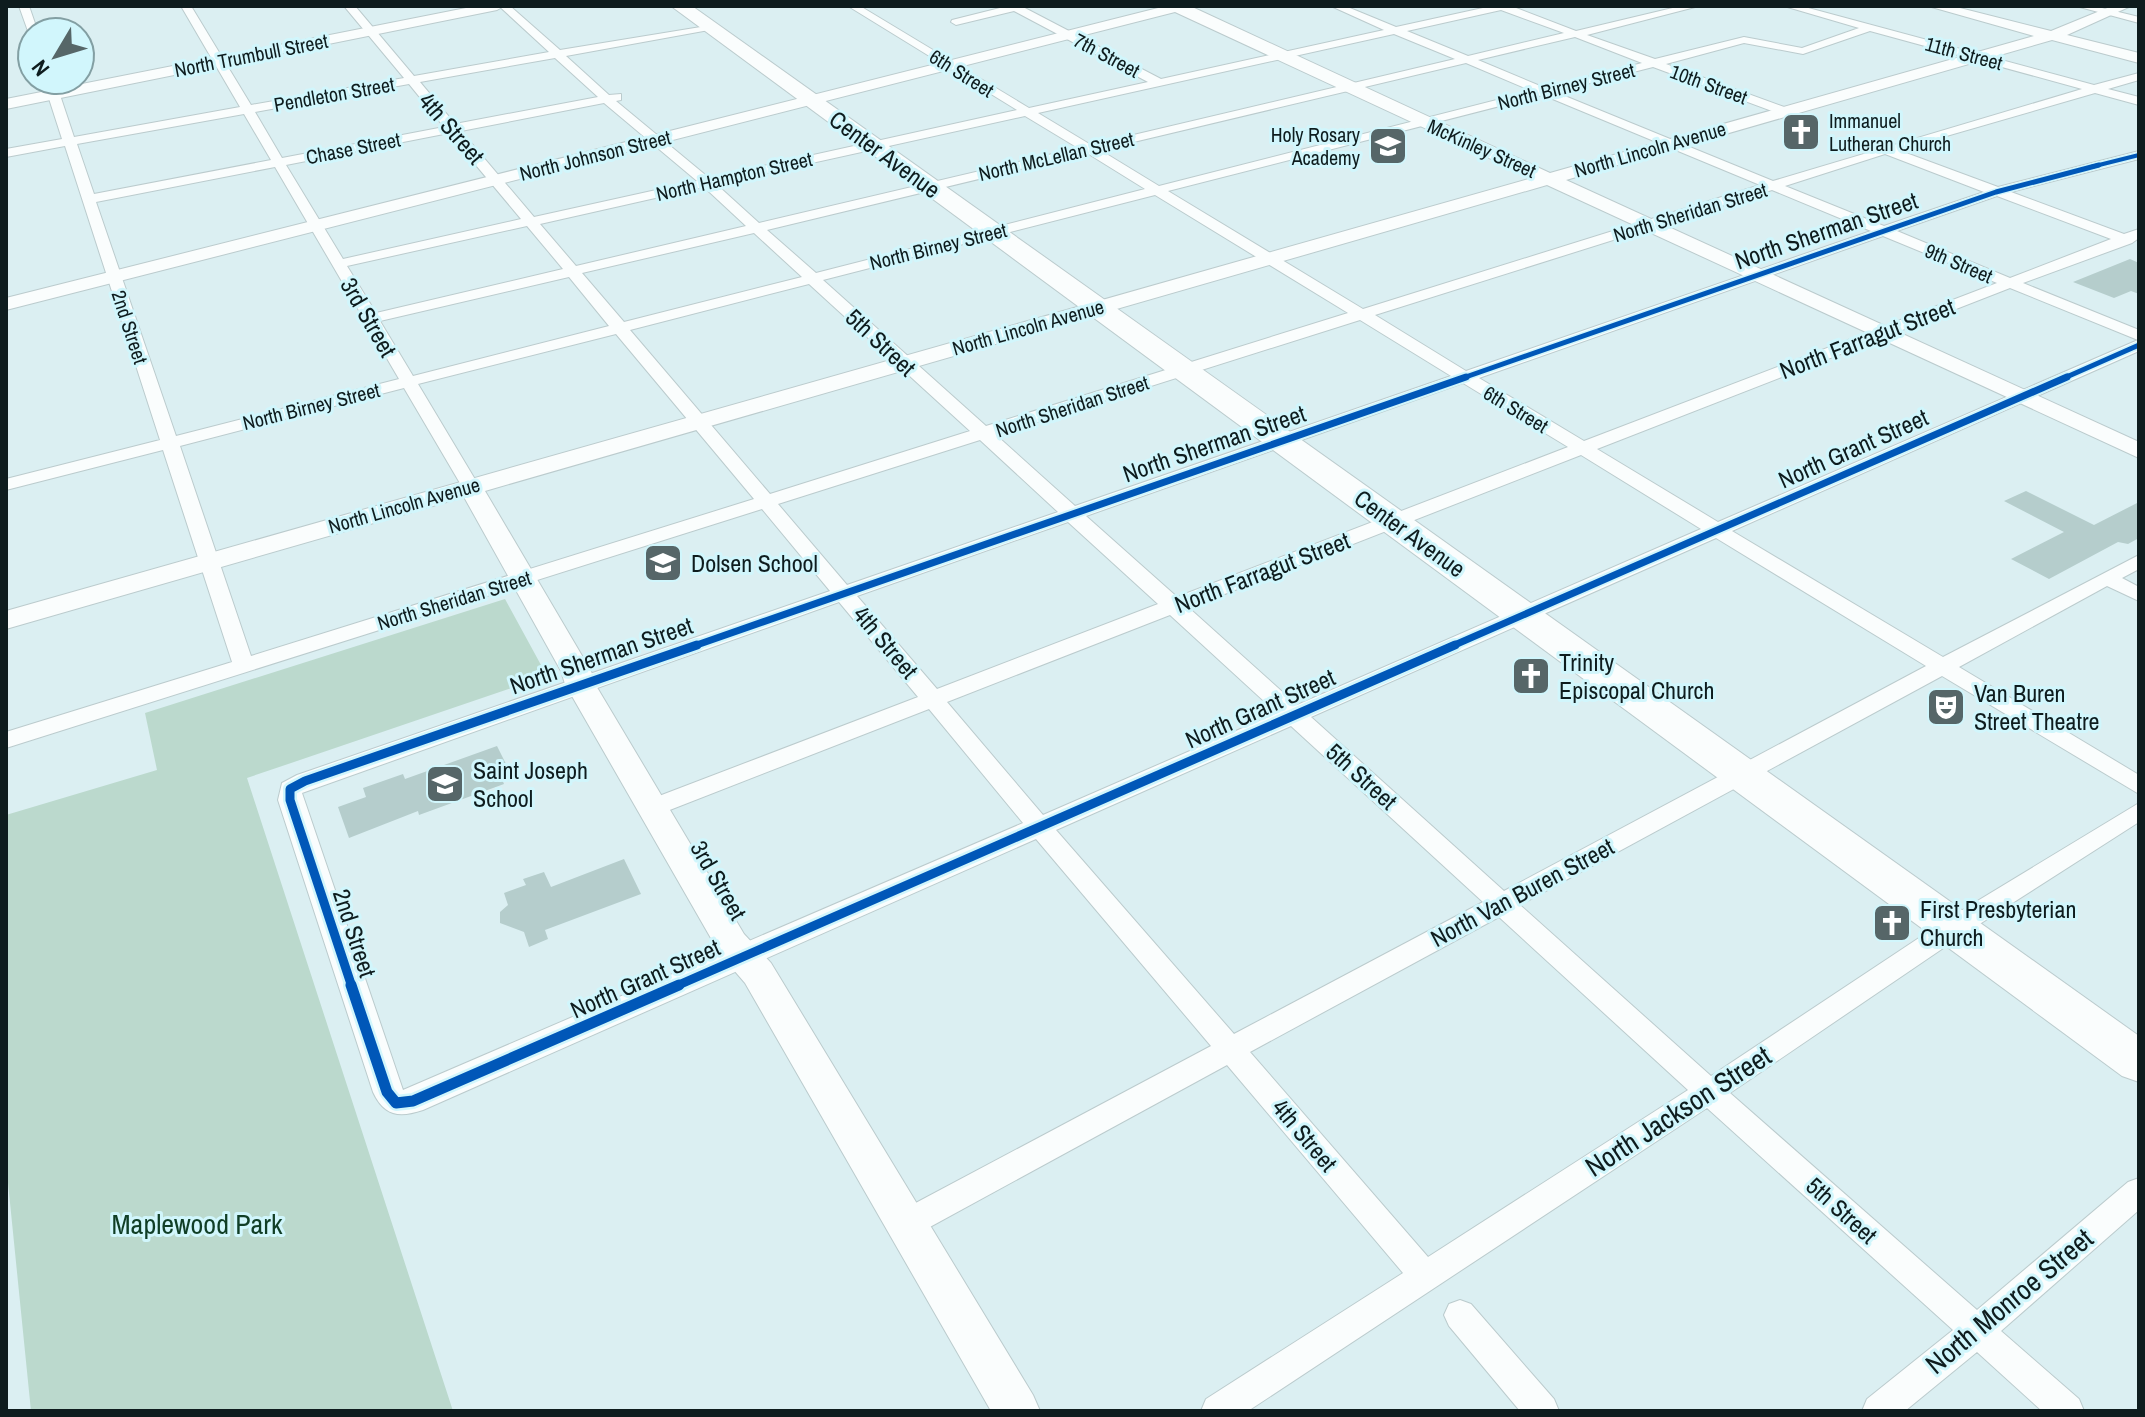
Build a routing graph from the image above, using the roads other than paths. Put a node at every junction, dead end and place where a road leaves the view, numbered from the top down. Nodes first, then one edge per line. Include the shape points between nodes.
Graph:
1 (186, 6) edge
2 (349, 6) edge
3 (497, 6) edge
4 (504, 6) edge
5 (515, 6) edge
6 (680, 6) edge
7 (853, 6) edge
8 (1336, 6) edge
9 (1503, 6) edge
10 (1694, 6) edge
11 (1789, 6) edge
12 (1935, 6) edge
13 (2081, 6) edge
14 (2124, 6) edge
15 (1015, 7) edge
16 (1177, 7) edge
17 (1959, 8) edge
18 (2108, 13) junction
19 (2139, 20) edge
20 (956, 22) dead end
21 (709, 27) junction
22 (1870, 28) junction
23 (1395, 30) junction
24 (370, 31) junction
25 (1068, 34) junction
26 (1576, 34) junction
27 (2049, 35) junction
28 (562, 54) junction
29 (1281, 56) junction
30 (1974, 56) junction
31 (2139, 58) edge
32 (1466, 60) junction
33 (219, 61) junction
34 (1655, 64) junction
35 (950, 65) junction
36 (2139, 76) edge
37 (96, 80) edge
38 (412, 80) junction
39 (1158, 82) junction
40 (1349, 87) junction
41 (2097, 90) junction
42 (1543, 92) junction
43 (27, 96) edge
44 (54, 96) edge
45 (613, 98) junction
46 (811, 100) junction
47 (2139, 101) edge
48 (6, 104) edge
49 (247, 110) junction
50 (1783, 111) junction
51 (1025, 112) junction
52 (1425, 122) junction
53 (453, 129) junction
54 (658, 139) junction
55 (70, 142) junction
56 (1669, 143) junction
57 (873, 145) junction
58 (1087, 149) junction
59 (1885, 150) junction
60 (6, 153) edge
61 (2139, 155) edge
62 (278, 162) junction
63 (1548, 178) junction
64 (496, 179) junction
65 (706, 182) junction
66 (929, 186) junction
67 (1773, 186) junction
68 (1155, 191) junction
69 (1996, 192) junction
70 (89, 199) junction
71 (531, 221) junction
72 (316, 225) junction
73 (1648, 225) junction
74 (755, 227) junction
75 (992, 232) junction
76 (1884, 232) junction
77 (2134, 239) edge
78 (1268, 259) junction
79 (338, 264) junction
80 (573, 270) junction
81 (1757, 275) junction
82 (114, 276) junction
83 (812, 278) junction
84 (2007, 283) junction
85 (6, 304) edge
86 (1095, 308) junction
87 (1361, 316) junction
88 (371, 319) junction
89 (621, 327) junction
90 (1882, 332) junction
91 (2139, 336) edge
92 (2139, 345) edge
93 (904, 363) junction
94 (1184, 371) junction
95 (1464, 377) junction
96 (406, 382) junction
97 (2021, 397) junction
98 (698, 421) junction
99 (982, 435) junction
100 (1280, 441) junction
101 (168, 443) junction
102 (1581, 449) junction
103 (2139, 451) edge
104 (6, 485) edge
105 (470, 486) junction
106 (767, 502) junction
107 (1070, 514) junction
108 (1394, 521) junction
109 (1715, 530) junction
110 (2139, 561) edge
111 (208, 562) junction
112 (523, 578) junction
113 (2108, 579) junction
114 (843, 592) junction
115 (2139, 595) edge
116 (1174, 606) junction
117 (1524, 615) junction
118 (6, 620) edge
119 (244, 665) junction
120 (1942, 667) junction
121 (580, 684) junction
122 (935, 699) junction
123 (1294, 715) junction
124 (6, 740) edge
125 (1741, 773) junction
126 (305, 781) joint
127 (2139, 786) edge
128 (654, 807) junction
129 (2139, 811) edge
130 (1040, 827) junction
131 (1502, 903) junction
132 (1955, 927) junction
133 (745, 956) junction
134 (1231, 1048) junction
135 (2139, 1062) edge
136 (1709, 1092) junction
137 (396, 1103) joint
138 (2139, 1191) edge
139 (906, 1224) junction
140 (1425, 1276) junction
141 (1460, 1315) dead end
142 (1977, 1331) junction
143 (1017, 1411) edge
144 (1218, 1411) edge
145 (1542, 1411) edge
146 (1879, 1411) edge
147 (2067, 1411) edge

1 - 33 street, 3rd Street
2 - 24 street, 4th Street
3 - 24 street, North Trumbull Street
4 - 28 street, 5th Street
5 - 28 street, 5th Street
6 - 21 highway, Center Avenue
7 - 35 street, 6th Street
8 - 23 street, 9th Street
9 - 23 street, North Hampton Street
9 - 26 street, 10th Street
10 - 26 street, North McLellan Street
11 - 22 street, 11th Street
12 - 17 street
13 - 18 street
14 - 18 street, North Lincoln Avenue
15 - 20 street
15 - 25 street, 7th Street
16 - 25 street, North Johnson Street
16 - 29 street, McKinley Street
17 - 27 street
18 - 19 street
18 - 27 street, North Lincoln Avenue
21 - 28 street, Pendleton Street
21 - 46 highway, Center Avenue
22 - 30 street, 11th Street
22 - 34 street, North Birney Street via 1803,51 1749,40
23 - 29 street, North Hampton Street
23 - 32 street, 9th Street
24 - 33 street, North Trumbull Street
24 - 38 street, 4th Street
25 - 35 street, North Johnson Street
25 - 39 street, 7th Street
26 - 32 street, North McLellan Street
26 - 34 street, 10th Street
27 - 30 street, North Lincoln Avenue
27 - 31 street
28 - 38 street, Pendleton Street
28 - 45 street, 5th Street
29 - 39 street, North Hampton Street
29 - 40 street, McKinley Street
30 - 41 street, 11th Street
30 - 50 street, North Lincoln Avenue
32 - 40 street, North McLellan Street
32 - 42 street, 9th Street
33 - 37 street, North Trumbull Street
33 - 49 street, 3rd Street
34 - 42 street, North Birney Street
34 - 50 street, 10th Street
35 - 46 street, North Johnson Street
35 - 51 street, 6th Street
36 - 41 street, North Sheridan Street
38 - 49 street, Pendleton Street
38 - 53 street, 4th Street
39 - 51 street, North Hampton Street
40 - 52 street, McKinley Street
40 - 58 street, North McLellan Street
41 - 47 street, 11th Street
41 - 59 street, North Sheridan Street
42 - 52 street, North Birney Street
42 - 56 street, 9th Street
43 - 48 street, North Trumbull Street
44 - 55 street, 2nd Street
45 - 53 street, Chase Street
45 - 54 street, 5th Street via 648,136
46 - 54 street, North Johnson Street
46 - 57 highway, Center Avenue
49 - 55 street, Pendleton Street
49 - 62 street, 3rd Street
50 - 56 street, North Lincoln Avenue
51 - 57 street, North Hampton Street
51 - 58 street, 6th Street
52 - 63 street, McKinley Street
52 - 68 street, North Birney Street
53 - 62 street, Chase Street
53 - 64 street, 4th Street
54 - 64 street, North Johnson Street
54 - 65 street, 5th Street
55 - 60 street, Pendleton Street
55 - 70 street, 2nd Street
56 - 63 street, North Lincoln Avenue
56 - 67 street, 9th Street
57 - 65 street, North Hampton Street
57 - 66 highway, Center Avenue
58 - 66 street, North McLellan Street
58 - 68 street, 6th Street
59 - 67 street, North Sheridan Street
59 - 69 street
61 - 69 street, North Sherman Street
62 - 70 street, Chase Street
62 - 72 street, 3rd Street
63 - 73 street, McKinley Street
63 - 78 street, North Lincoln Avenue
64 - 71 street, 4th Street
64 - 72 street, North Johnson Street
65 - 71 street, North Hampton Street
65 - 74 street, 5th Street
66 - 74 street, North McLellan Street
66 - 75 highway, Center Avenue
67 - 73 street, North Sheridan Street
67 - 76 street, 9th Street
68 - 75 street, North Birney Street
68 - 78 street, 6th Street
69 - 76 street, North Sherman Street
69 - 77 street
70 - 82 street, 2nd Street
71 - 79 street, North Hampton Street
71 - 80 street, 4th Street
72 - 79 street, 3rd Street
72 - 82 street, North Johnson Street
73 - 81 street, McKinley Street
73 - 87 street, North Sheridan Street
74 - 80 street, North McLellan Street
74 - 83 street, 5th Street
75 - 83 street, North Birney Street
75 - 86 highway, Center Avenue
76 - 81 street, North Sherman Street
76 - 84 street, 9th Street
77 - 84 street, North Farragut Street
78 - 86 street, North Lincoln Avenue
78 - 87 street, 6th Street
79 - 88 street, 3rd Street
80 - 88 street, North McLellan Street
80 - 89 street, 4th Street
81 - 90 street, McKinley Street
81 - 95 street, North Sherman Street
82 - 85 street, North Johnson Street
82 - 101 street, 2nd Street
83 - 89 street, North Birney Street
83 - 93 street, 5th Street
84 - 90 street, North Farragut Street
84 - 91 street, 9th Street
86 - 93 street, North Lincoln Avenue
86 - 94 highway, Center Avenue
87 - 94 street, North Sheridan Street
87 - 95 street, 6th Street
88 - 96 street, 3rd Street
89 - 96 street, North Birney Street
89 - 98 street, 4th Street
90 - 97 street, McKinley Street
90 - 102 street, North Farragut Street
92 - 97 street, North Grant Street
93 - 98 street, North Lincoln Avenue
93 - 99 street, 5th Street
94 - 99 street, North Sheridan Street
94 - 100 highway, Center Avenue
95 - 100 street, North Sherman Street
95 - 102 street, 6th Street
96 - 101 street, North Birney Street
96 - 105 street, 3rd Street
97 - 103 street, McKinley Street
97 - 109 street, North Grant Street
98 - 105 street, North Lincoln Avenue
98 - 106 street, 4th Street
99 - 106 street, North Sheridan Street
99 - 107 street, 5th Street
100 - 107 street, North Sherman Street
100 - 108 highway, Center Avenue
101 - 104 street, North Birney Street
101 - 111 street, 2nd Street
102 - 108 street, North Farragut Street
102 - 109 street, 6th Street
105 - 111 street, North Lincoln Avenue
105 - 112 street, 3rd Street
106 - 112 street, North Sheridan Street
106 - 114 street, 4th Street
107 - 114 street, North Sherman Street
107 - 116 street, 5th Street
108 - 116 street, North Farragut Street
108 - 117 highway, Center Avenue
109 - 117 street, North Grant Street
109 - 120 street, 6th Street
110 - 113 street, North Van Buren Street
111 - 118 street, North Lincoln Avenue
111 - 119 street, 2nd Street
112 - 119 street, North Sheridan Street
112 - 121 street, 3rd Street
113 - 115 street
113 - 120 street, North Van Buren Street
114 - 121 street, North Sherman Street
114 - 122 street, 4th Street
116 - 122 street, North Farragut Street
116 - 123 street, 5th Street
117 - 123 street, North Grant Street
117 - 125 highway, Center Avenue
119 - 124 street, North Sheridan Street
120 - 125 street, North Van Buren Street
120 - 127 street, 6th Street
121 - 126 street, North Sherman Street
121 - 128 street, 3rd Street
122 - 128 street, North Farragut Street
122 - 130 street, 4th Street
123 - 130 street, North Grant Street
123 - 131 street, 5th Street
125 - 131 street, North Van Buren Street
125 - 132 highway, Center Avenue
126 - 137 street, 2nd Street via 290,789 290,800 387,1092
128 - 133 street, 3rd Street via 732,944
129 - 132 street, North Jackson Street
130 - 133 street, North Grant Street
130 - 134 street, 4th Street
131 - 134 street, North Van Buren Street
131 - 136 street, 5th Street
132 - 135 highway, Center Avenue
132 - 136 street, North Jackson Street
133 - 137 street, North Grant Street via 413,1101
133 - 139 street, 3rd Street
134 - 139 street, North Van Buren Street
134 - 140 street, 4th Street
136 - 140 street, North Jackson Street
136 - 142 street, 5th Street
138 - 142 street, North Monroe Street
139 - 143 street, 3rd Street
140 - 144 street, North Jackson Street
141 - 145 street
142 - 146 street, North Monroe Street
142 - 147 street, 5th Street

